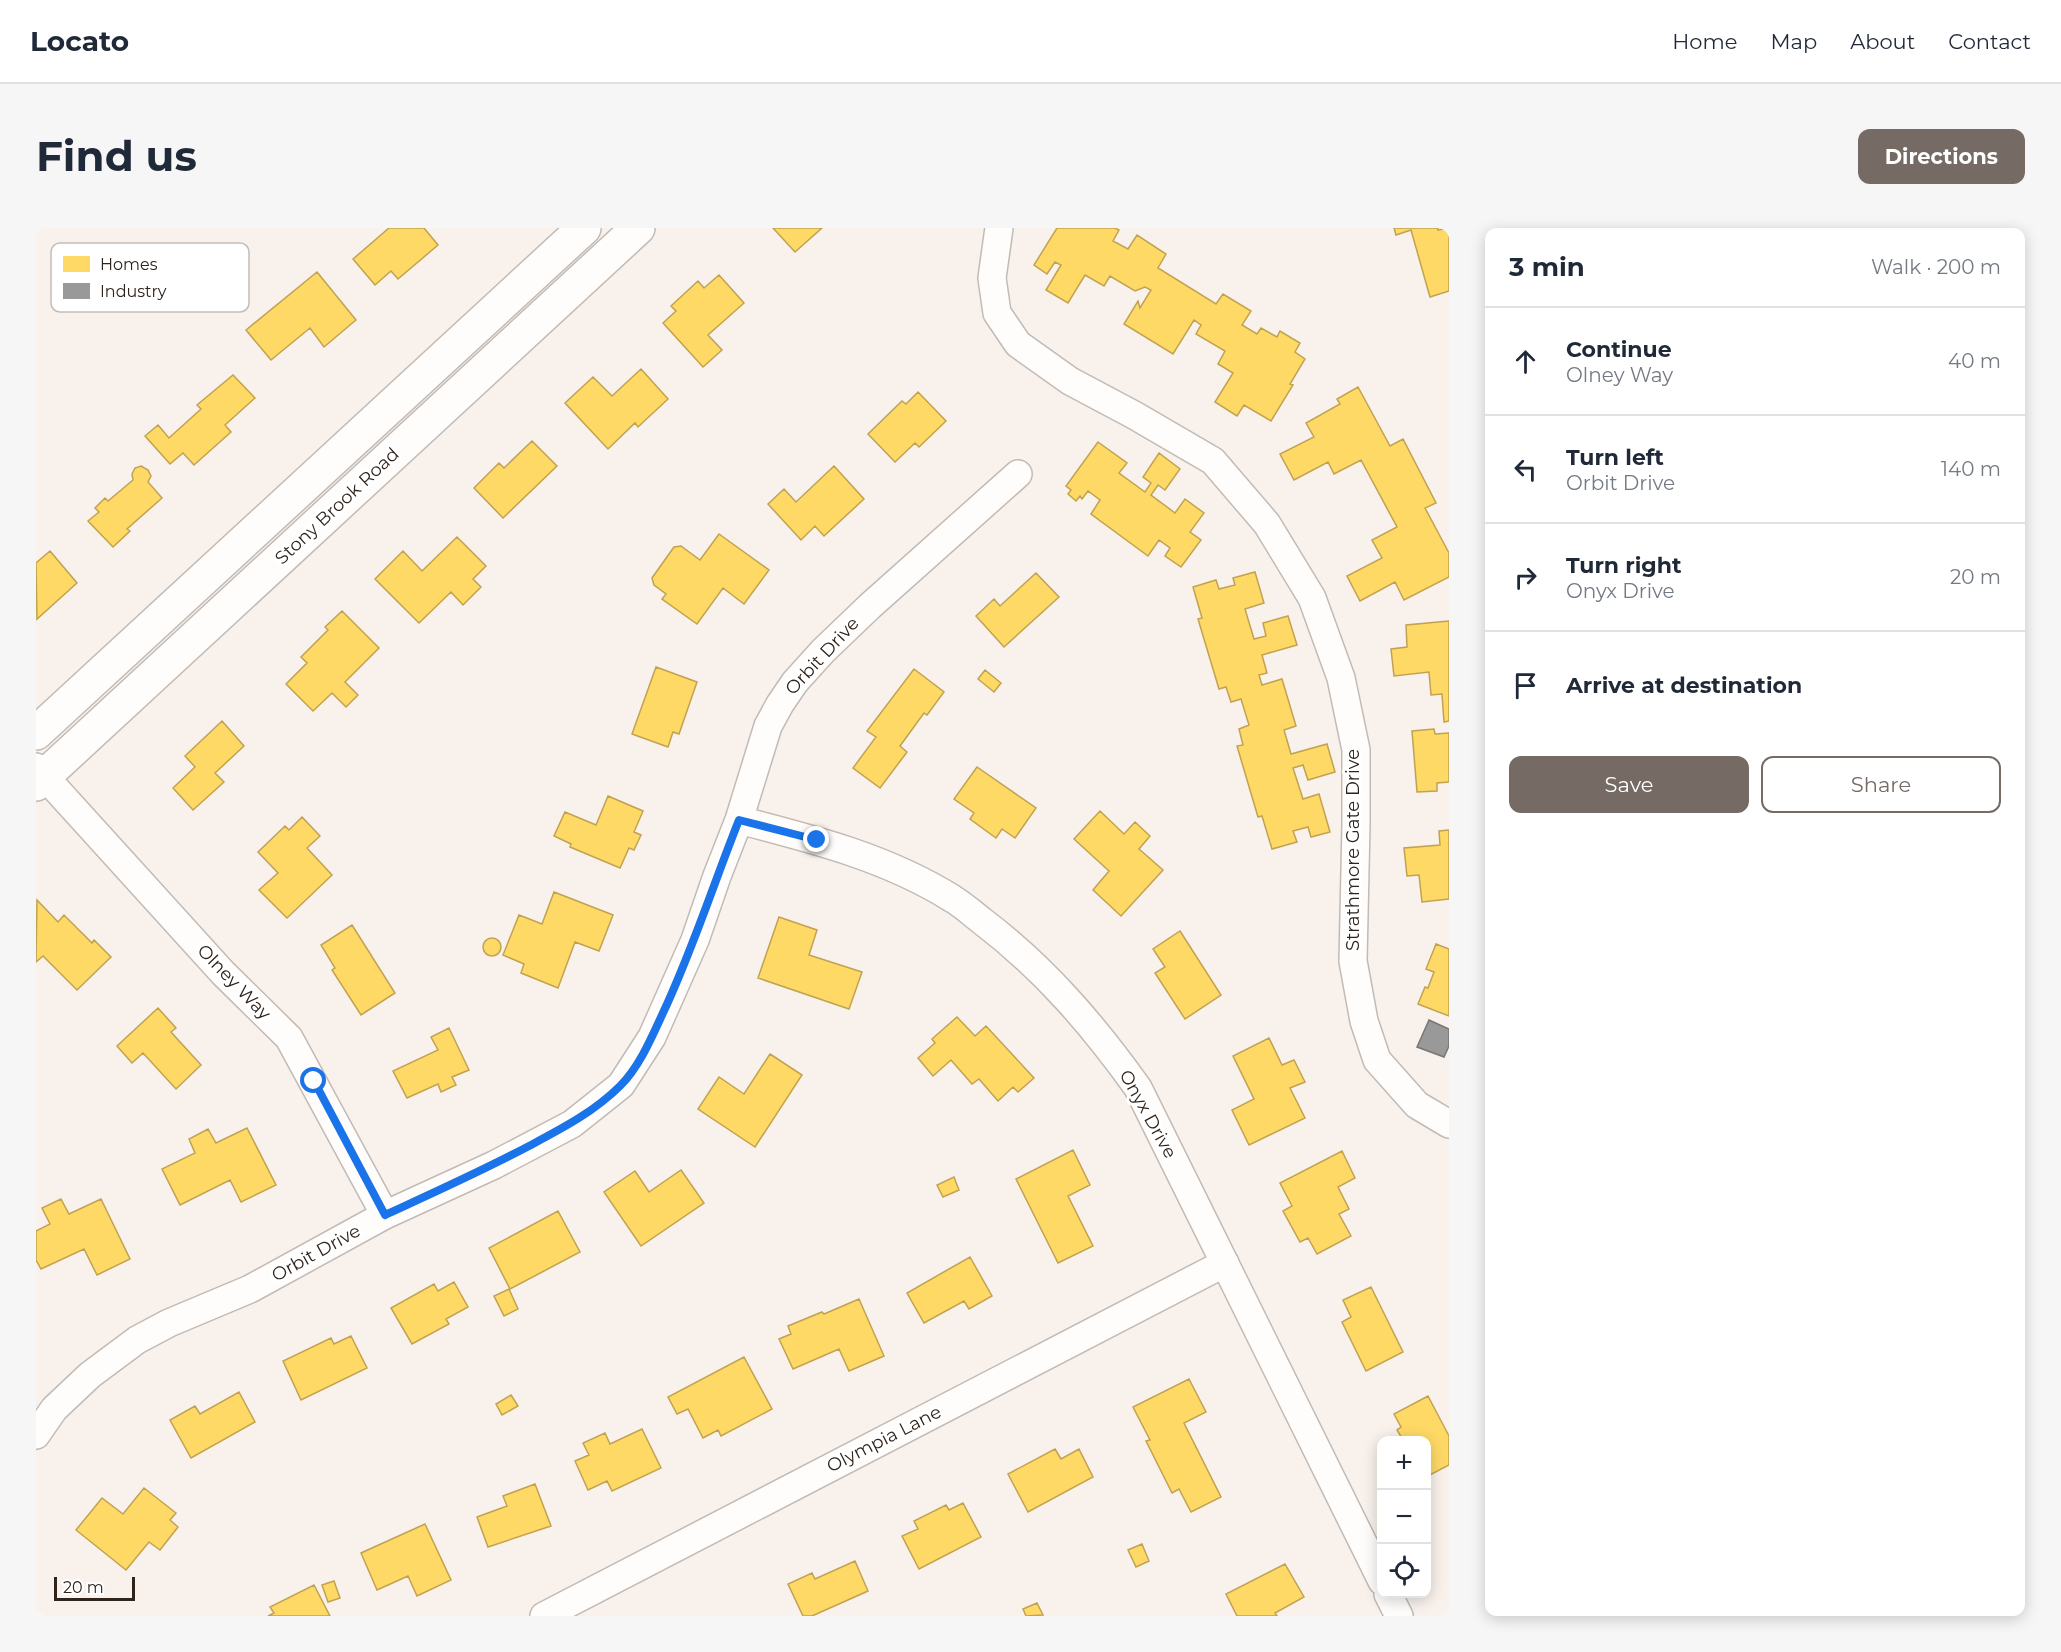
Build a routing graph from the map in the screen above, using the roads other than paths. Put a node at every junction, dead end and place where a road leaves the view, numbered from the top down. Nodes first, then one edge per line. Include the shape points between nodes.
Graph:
1 (584, 228) edge
2 (638, 228) edge
3 (999, 228) edge
4 (440, 360) junction
5 (466, 387) junction
6 (1018, 474) dead end
7 (36, 733) edge
8 (39, 776) edge
9 (739, 820) junction
10 (1449, 1124) edge
11 (385, 1215) junction
12 (1225, 1263) junction
13 (36, 1435) edge
14 (1377, 1571) edge
15 (1390, 1598) edge
16 (544, 1616) edge
17 (1399, 1616) edge

1 - 4 main road, Stony Brook Road
2 - 5 main road, Stony Brook Road
3 - 10 street, Strathmore Gate Drive via 992,278 997,313 1018,344 1070,381 1213,460 1267,524 1312,598 1341,678 1356,750 1353,961 1364,1021 1377,1060 1417,1105
4 - 5 main road
4 - 7 main road, Stony Brook Road
5 - 8 main road, Stony Brook Road
6 - 9 street, Orbit Drive via 870,606 795,682 768,726
8 - 11 street, Olney Way via 289,1038
9 - 11 street, Orbit Drive via 674,990 652,1037 621,1085 572,1124
9 - 12 street, Onyx Drive via 817,840 898,870 953,899 1044,973 1108,1046 1138,1088
11 - 13 street, Orbit Drive via 250,1289 137,1340 90,1375 54,1409
12 - 14 street, Onyx Drive
12 - 16 street, Olympia Lane
15 - 17 street

